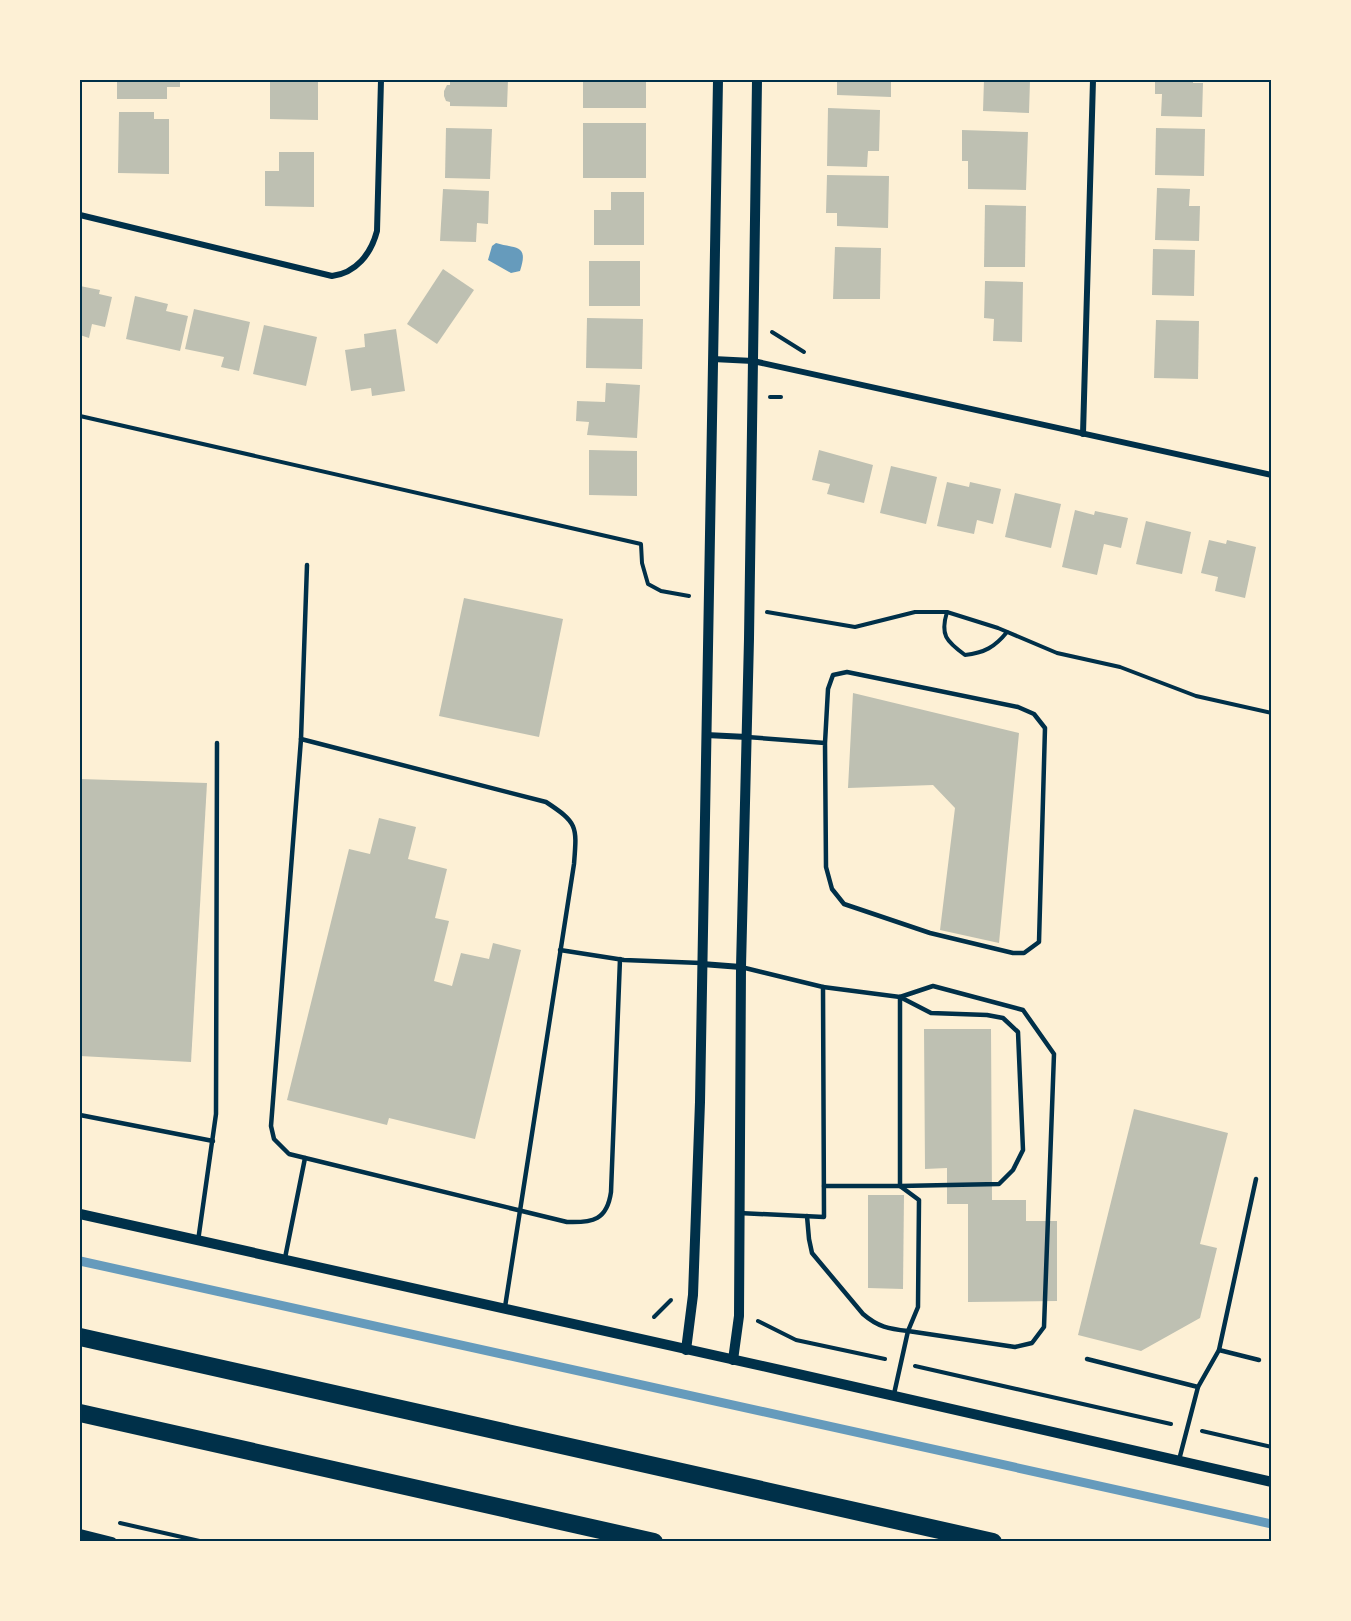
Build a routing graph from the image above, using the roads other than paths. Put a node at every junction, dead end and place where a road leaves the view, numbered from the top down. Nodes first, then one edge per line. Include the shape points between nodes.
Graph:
1 (381, 80) edge
2 (718, 80) edge
3 (757, 80) edge
4 (1093, 80) edge
5 (80, 214) edge
6 (713, 359) junction
7 (753, 361) junction
8 (1083, 434) junction
9 (1272, 475) edge
10 (307, 565) dead end
11 (705, 735) junction
12 (747, 737) junction
13 (301, 738) junction
14 (217, 743) dead end
15 (825, 743) junction
16 (560, 950) junction
17 (620, 959) junction
18 (702, 964) junction
19 (741, 967) junction
20 (823, 987) junction
21 (900, 997) junction
22 (80, 1115) edge
23 (213, 1141) junction
24 (305, 1158) junction
25 (1257, 1179) dead end
26 (824, 1186) junction
27 (900, 1186) junction
28 (520, 1210) junction
29 (739, 1213) junction
30 (80, 1214) edge
31 (807, 1216) junction
32 (198, 1241) junction
33 (285, 1260) junction
34 (505, 1310) junction
35 (908, 1331) junction
36 (80, 1337) edge
37 (686, 1350) junction
38 (1219, 1350) junction
39 (1088, 1359) dead end
40 (734, 1360) junction
41 (1259, 1360) dead end
42 (1198, 1387) junction
43 (894, 1397) junction
44 (80, 1413) edge
45 (1179, 1461) junction
46 (1272, 1482) edge
47 (80, 1534) edge
48 (112, 1542) edge
49 (654, 1542) edge
50 (993, 1542) edge

1 - 5 street via 377,231 374,244 348,272 332,276
2 - 6 street
3 - 7 street
4 - 8 street
6 - 7 street
6 - 11 street
7 - 8 street
7 - 12 street
8 - 9 street
10 - 13 lane
11 - 12 street
11 - 18 street
12 - 15 lane
12 - 19 street
13 - 16 lane via 546,802 570,818 576,834
13 - 24 lane via 272,1126 274,1139 289,1154
14 - 23 lane
15 - 15 lane via 826,867 832,889 844,904 930,933 1013,953 1024,953 1039,942 1045,728 1034,714 1018,707 847,672 833,675 828,689
16 - 17 lane
16 - 28 lane
17 - 18 lane
17 - 28 lane via 609,1206 603,1215 582,1223
18 - 19 street
18 - 37 street via 693,1295
19 - 20 lane
19 - 29 street
20 - 21 lane
20 - 26 lane
21 - 27 lane
21 - 27 lane via 931,1013 1003,1018 1018,1032 1023,1150 1013,1170 999,1184
21 - 35 lane via 933,986 1023,1010 1054,1054 1044,1327 1032,1343 1014,1347
22 - 23 lane
23 - 32 lane
24 - 28 lane
24 - 33 lane
25 - 38 lane
26 - 27 lane
26 - 31 lane via 824,1217
27 - 35 lane via 919,1200 918,1307
28 - 34 lane
29 - 31 lane
29 - 40 street via 739,1316
30 - 32 street
31 - 35 lane via 813,1253 863,1314 885,1329
32 - 33 street
33 - 34 street
34 - 37 street
35 - 43 lane
36 - 50 highway
37 - 40 street
38 - 41 lane
38 - 42 lane
39 - 42 lane
40 - 43 street
42 - 45 lane
43 - 45 street
44 - 49 highway
45 - 46 street
47 - 48 street

